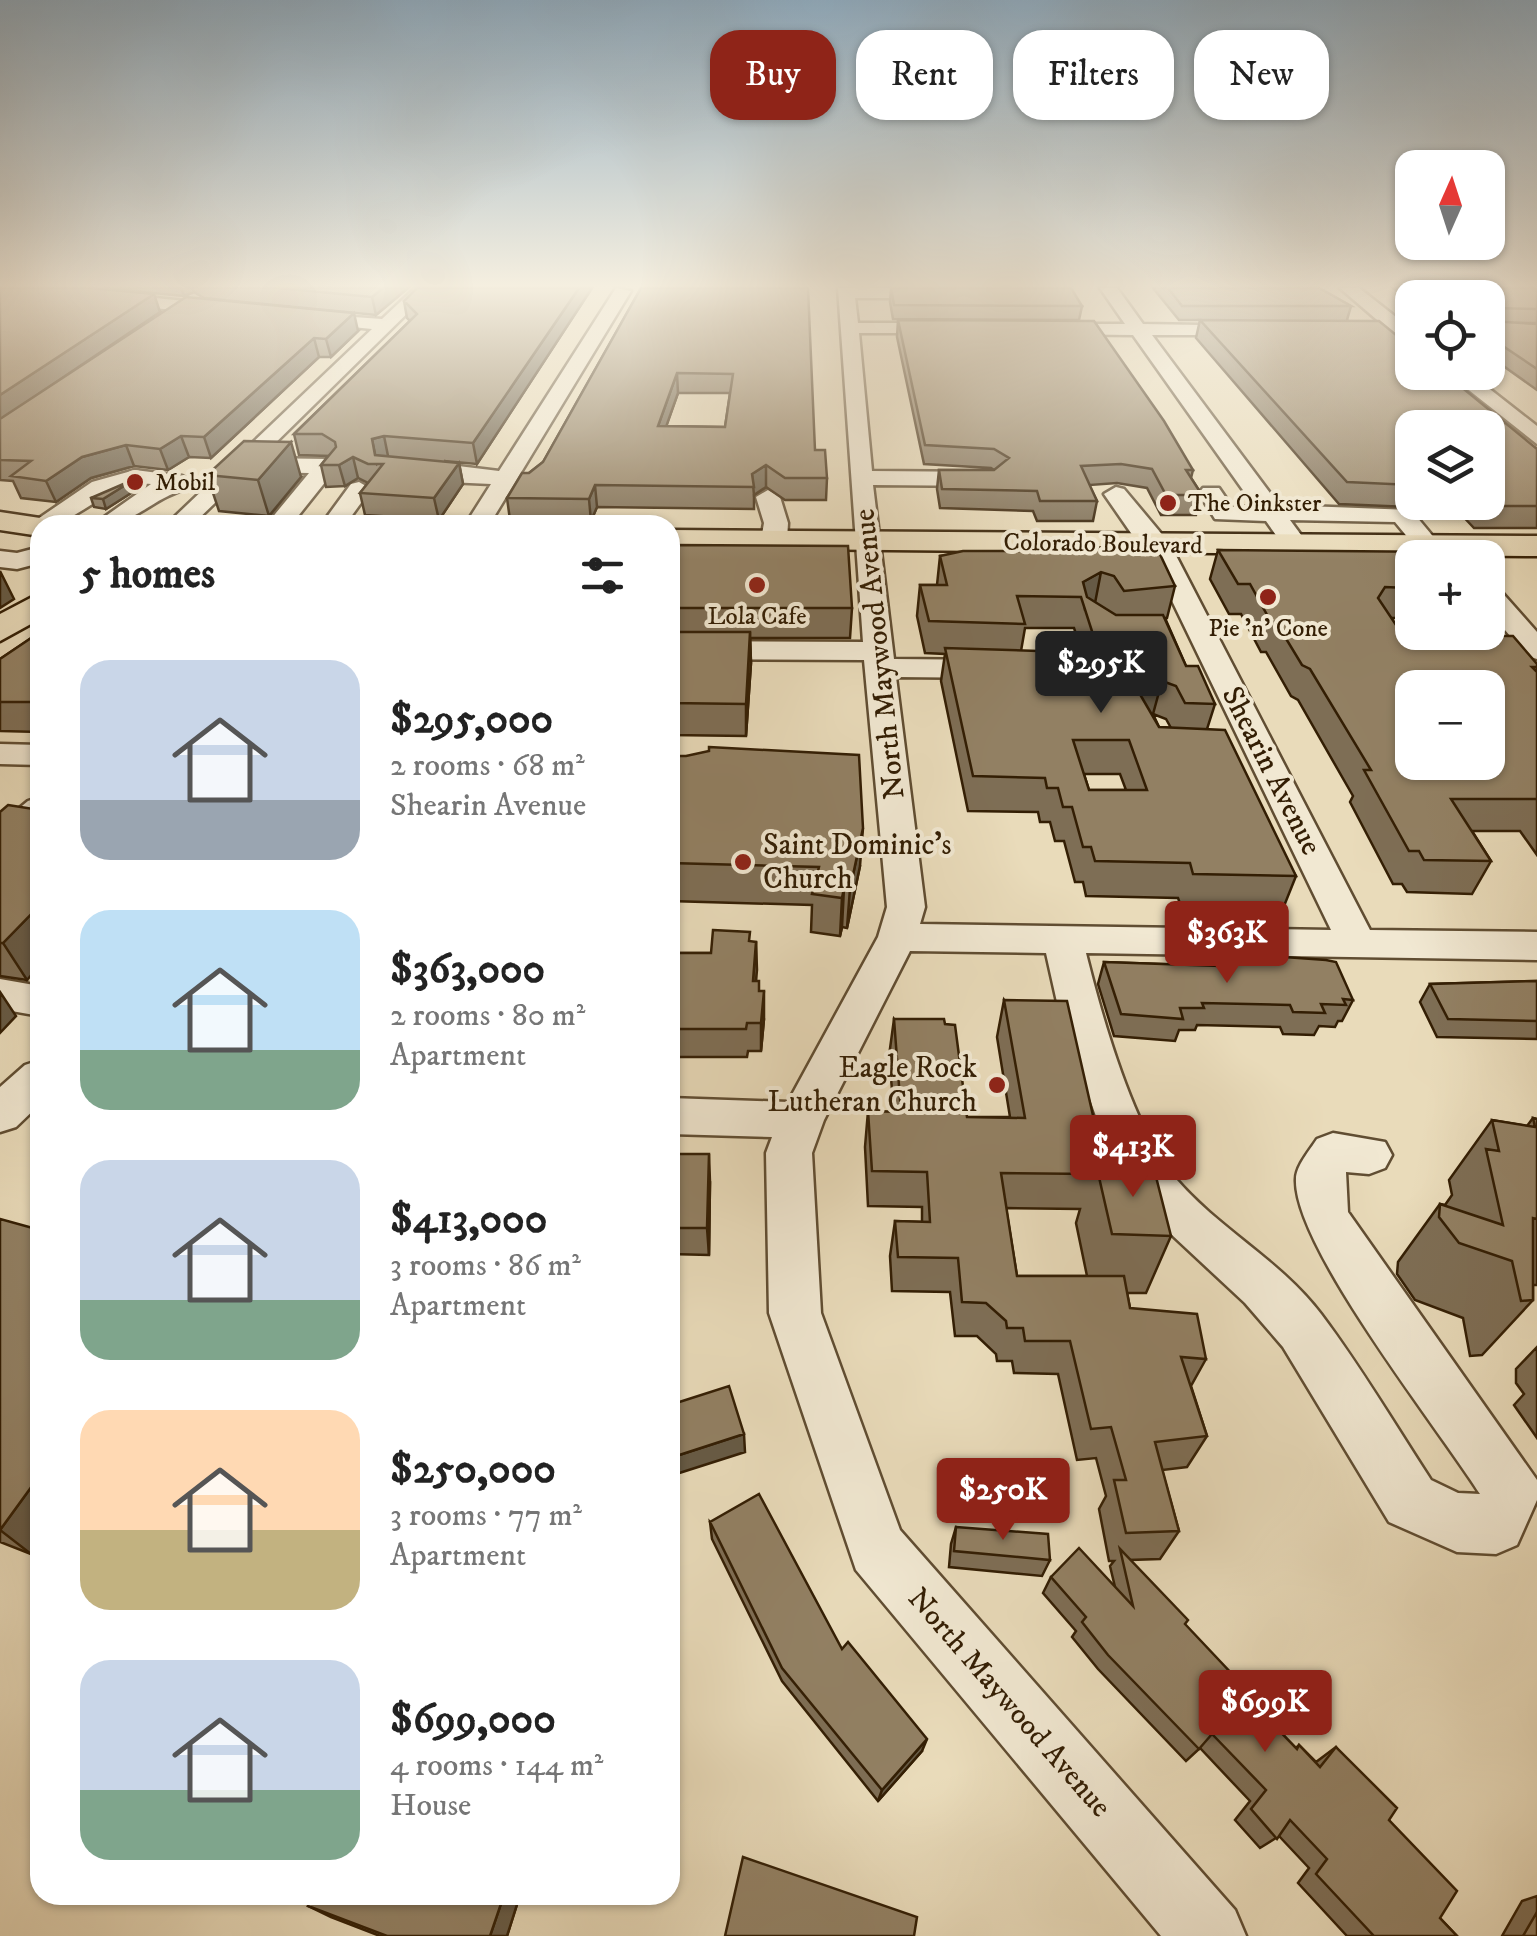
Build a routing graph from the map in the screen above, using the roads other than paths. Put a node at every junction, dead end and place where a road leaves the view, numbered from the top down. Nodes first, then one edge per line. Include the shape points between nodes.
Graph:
1 (332, 378) edge
2 (568, 378) edge
3 (854, 378) edge
4 (1173, 378) edge
5 (1479, 390) edge
6 (1532, 429) edge
7 (242, 465) junction
8 (388, 467) edge
9 (507, 478) junction
10 (861, 478) junction
11 (991, 478) edge
12 (169, 483) junction
13 (221, 485) junction
14 (359, 490) edge
15 (1116, 494) dead end
16 (768, 497) dead end
17 (1272, 513) junction
18 (75, 515) edge
19 (120, 515) edge
20 (189, 515) edge
21 (286, 515) edge
22 (340, 515) edge
23 (483, 515) edge
24 (680, 539) edge
25 (774, 540) junction
26 (1423, 540) edge
27 (1242, 545) junction
28 (1537, 546) edge
29 (1505, 549) edge
30 (867, 551) junction
31 (1158, 551) junction
32 (1395, 555) edge
33 (1303, 556) junction
34 (680, 558) edge
35 (1505, 566) edge
36 (1537, 566) edge
37 (1505, 614) edge
38 (1165, 634) edge
39 (1202, 635) junction
40 (680, 650) edge
41 (1537, 652) edge
42 (1498, 654) edge
43 (882, 660) junction
44 (1021, 669) edge
45 (1229, 752) edge
46 (1262, 752) junction
47 (0, 754) edge
48 (30, 755) edge
49 (30, 817) edge
50 (0, 842) edge
51 (897, 937) junction
52 (1063, 941) junction
53 (1358, 945) junction
54 (1537, 946) edge
55 (0, 994) edge
56 (30, 999) edge
57 (680, 1116) edge
58 (801, 1120) junction
59 (1369, 1155) dead end
60 (1208, 1936) edge

1 - 7 street
2 - 9 street
3 - 10 street, North Maywood Avenue
4 - 17 street
5 - 6 street
7 - 13 street
7 - 21 street via 327,466
8 - 9 street
9 - 23 street
10 - 11 street
10 - 30 street, North Maywood Avenue
12 - 13 street
12 - 18 street via 134,477 110,482
12 - 19 street
13 - 20 street
14 - 22 street
15 - 31 street, Shearin Avenue
16 - 25 street
17 - 26 street via 1402,515
17 - 27 street via 1218,503
17 - 33 street
24 - 25 main road, Colorado Boulevard
25 - 30 main road, Colorado Boulevard
27 - 31 main road, Colorado Boulevard
27 - 33 main road, Colorado Boulevard
28 - 29 main road, Colorado Boulevard
30 - 31 main road, Colorado Boulevard
30 - 34 main road, Colorado Boulevard
30 - 43 street, North Maywood Avenue
31 - 33 main road, Colorado Boulevard
31 - 39 street, Shearin Avenue
32 - 33 main road, Colorado Boulevard
35 - 36 main road
37 - 41 street
38 - 39 street
39 - 46 street, Shearin Avenue
40 - 43 street
41 - 42 street
43 - 44 street
43 - 51 street, North Maywood Avenue via 876,762 906,907
45 - 46 street
46 - 53 street, Shearin Avenue
47 - 48 street
49 - 50 street
51 - 52 street
51 - 58 street, North Maywood Avenue
52 - 53 street
52 - 59 street via 1080,1011 1127,1138 1159,1193 1302,1330 1410,1501 1457,1522 1496,1524 1512,1490 1324,1217 1319,1176 1333,1152
53 - 54 street
55 - 56 street
57 - 58 street
58 - 60 street, North Maywood Avenue via 789,1153 795,1313 877,1549

